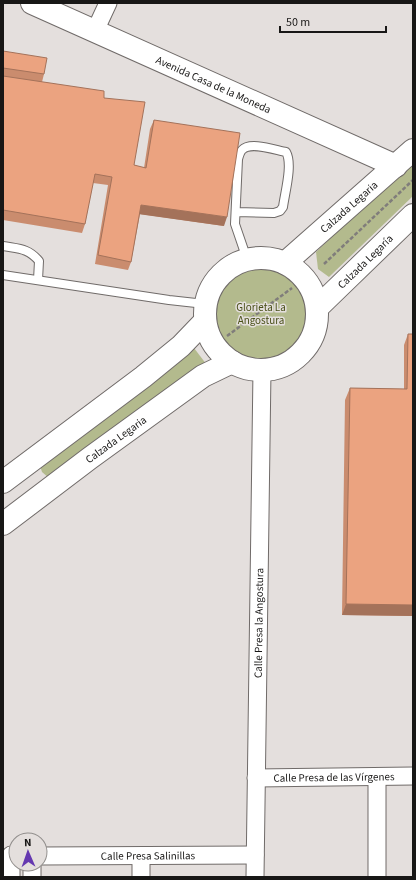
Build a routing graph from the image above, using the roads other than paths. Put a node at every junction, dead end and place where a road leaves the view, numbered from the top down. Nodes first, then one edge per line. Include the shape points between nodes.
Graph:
1 (32, 3) edge
2 (108, 3) edge
3 (95, 31) junction
4 (413, 150) edge
5 (396, 166) junction
6 (236, 212) junction
7 (413, 215) edge
8 (3, 246) edge
9 (247, 259) junction
10 (285, 263) junction
11 (3, 275) edge
12 (38, 280) junction
13 (317, 308) junction
14 (205, 313) junction
15 (232, 362) junction
16 (262, 370) junction
17 (10, 477) edge
18 (36, 499) junction
19 (3, 524) edge
20 (413, 776) edge
21 (377, 777) junction
22 (256, 778) junction
23 (255, 855) junction
24 (48, 856) edge
25 (141, 856) junction
26 (141, 877) edge
27 (255, 877) edge
28 (377, 877) edge

1 - 3 main road, Avenida Casa de la Moneda
2 - 3 street
3 - 5 main road, Avenida Casa de la Moneda
4 - 5 main road, Calzada Legaria
5 - 10 main road, Calzada Legaria
6 - 6 lane via 238,159 241,150 253,146 286,152 289,164 283,206 280,211
6 - 9 lane via 235,224
7 - 13 main road, Calzada Legaría
8 - 12 lane via 33,254 39,261
9 - 10 main road via 269,258
9 - 14 main road via 232,265 219,275 210,289
10 - 13 main road via 305,279 313,292
11 - 12 lane
12 - 14 lane via 169,300
13 - 16 main road via 316,328 304,351 287,363
14 - 15 main road via 208,334 213,344
14 - 17 main road via 181,346
15 - 16 main road via 249,369
15 - 18 main road, Calzada Legaria via 203,376
16 - 22 street, Calle Presa la Angostura
17 - 18 main road
18 - 19 main road, Calzada Legaria
20 - 21 street, Calle Presa de las Vírgenes
21 - 22 street, Calle Presa de las Vírgenes
21 - 28 street
22 - 23 street, Calle Presa la Angostura
23 - 25 street, Calle Presa Salinillas
23 - 27 street, Calle Presa la Angostura
24 - 25 street, Calle Presa Salinillas
25 - 26 street

